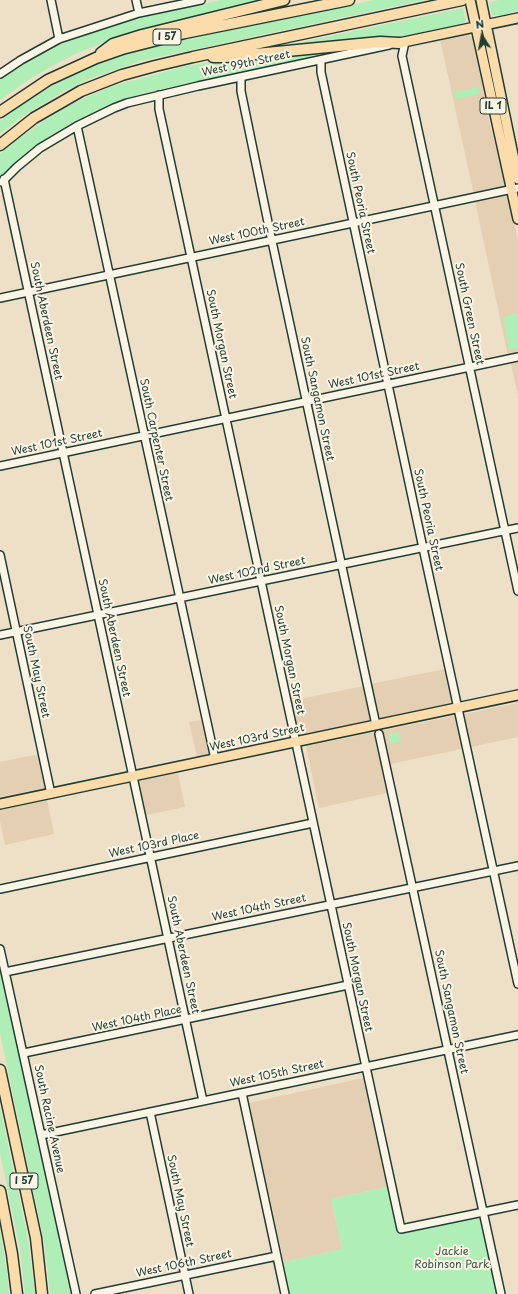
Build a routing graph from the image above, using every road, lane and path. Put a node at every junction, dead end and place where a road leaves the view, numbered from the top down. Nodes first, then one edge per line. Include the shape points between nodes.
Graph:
1 (51, 0) edge
2 (136, 0) edge
3 (200, 0) edge
4 (284, 0) edge
5 (349, 0) edge
6 (462, 0) edge
7 (481, 2) edge
8 (471, 3) edge
9 (139, 13) junction
10 (518, 18) edge
11 (486, 25) junction
12 (476, 27) junction
13 (59, 39) junction
14 (402, 43) junction
15 (193, 57) junction
16 (96, 58) junction
17 (321, 60) junction
18 (0, 74) edge
19 (241, 77) junction
20 (159, 95) junction
21 (0, 112) edge
22 (77, 126) junction
23 (0, 145) edge
24 (518, 179) edge
25 (2, 181) edge
26 (515, 189) edge
27 (434, 206) junction
28 (518, 219) edge
29 (354, 223) junction
30 (272, 240) junction
31 (191, 258) junction
32 (110, 275) junction
33 (28, 292) junction
34 (0, 298) edge
35 (518, 357) edge
36 (470, 368) junction
37 (388, 385) junction
38 (307, 402) junction
39 (226, 419) junction
40 (144, 436) junction
41 (63, 453) junction
42 (0, 466) edge
43 (518, 528) edge
44 (505, 530) junction
45 (422, 548) junction
46 (0, 555) edge
47 (342, 564) junction
48 (261, 581) junction
49 (518, 591) edge
50 (179, 598) junction
51 (98, 615) junction
52 (16, 632) junction
53 (0, 635) edge
54 (518, 695) edge
55 (458, 708) junction
56 (378, 729) junction
57 (295, 742) junction
58 (214, 759) junction
59 (133, 776) junction
60 (51, 794) junction
61 (0, 804) edge
62 (313, 823) junction
63 (150, 857) junction
64 (518, 866) edge
65 (493, 871) junction
66 (412, 888) junction
67 (0, 889) edge
68 (330, 905) junction
69 (168, 938) junction
70 (0, 949) edge
71 (5, 972) junction
72 (518, 984) edge
73 (348, 985) junction
74 (186, 1020) junction
75 (518, 1035) edge
76 (448, 1050) junction
77 (24, 1053) junction
78 (366, 1067) junction
79 (0, 1070) edge
80 (242, 1093) junction
81 (203, 1101) junction
82 (150, 1112) junction
83 (41, 1135) junction
84 (0, 1191) edge
85 (518, 1205) edge
86 (483, 1212) junction
87 (277, 1256) junction
88 (185, 1275) junction
89 (17, 1294) edge
90 (42, 1294) edge
91 (76, 1294) edge
92 (95, 1294) edge
93 (190, 1294) edge
94 (285, 1294) edge
95 (501, 1294) edge

1 - 13 street
2 - 9 street
3 - 9 street
4 - 16 highway via 142,35 113,44
5 - 16 highway, I 57 via 154,40
6 - 15 highway, I 57
7 - 11 main road, IL 1
8 - 12 main road, IL 1
9 - 13 street
10 - 11 main road, West 99th Street
11 - 12 main road, West 99th Street
11 - 24 main road, IL 1
12 - 14 main road, West 99th Street
12 - 26 main road, IL 1
13 - 18 street
14 - 15 highway via 380,42 225,57
14 - 17 street, West 99th Street
14 - 27 street, South Green Street via 402,56
15 - 23 highway, I 57 via 122,75 81,92 34,118
16 - 21 highway, I 57 via 48,80
17 - 19 street, West 99th Street
17 - 29 street, South Peoria Street via 321,72
19 - 20 street, West 99th Street
19 - 30 street, South Sangamon Street via 241,91
20 - 22 street, West 99th Street via 114,108
20 - 31 street, South Morgan Street via 159,109
22 - 25 street, West 99th Street via 40,148
22 - 32 street, South Carpenter Street
25 - 33 street, South Aberdeen Street
26 - 27 street, West 100th Street
26 - 28 main road, IL 1
27 - 29 street, West 100th Street
27 - 36 street, South Green Street
29 - 30 street, West 100th Street
29 - 37 street, South Peoria Street
30 - 31 street, West 100th Street
30 - 38 street, South Sangamon Street
31 - 32 street, West 100th Street
31 - 39 street, South Morgan Street
32 - 33 street, West 100th Street
32 - 40 street, South Carpenter Street
33 - 34 street, West 100th Street
33 - 41 street, South Aberdeen Street
35 - 36 street, West 101st Street
36 - 37 street, West 101st Street
36 - 44 street, South Green Street
37 - 38 street, West 101st Street
37 - 45 street, South Peoria Street
38 - 39 street, West 101st Street
38 - 47 street, South Sangamon Street
39 - 40 street, West 101st Street
39 - 48 street, South Morgan Street
40 - 41 street, West 101st Street
40 - 50 street, South Carpenter Street
41 - 42 street, West 101st Street
41 - 51 street, South Aberdeen Street
43 - 44 street, West 102nd Street
44 - 45 street, West 102nd Street
44 - 49 street, South Green Street
45 - 47 street, West 102nd Street
45 - 55 street, South Peoria Street
46 - 52 street, South May Street
47 - 48 street, West 102nd Street
47 - 56 street, South Sangamon Street
48 - 50 street, West 102nd Street
48 - 57 street, South Morgan Street
50 - 51 street, West 102nd Street
50 - 58 street, South Carpenter Street
51 - 52 street, West 102nd Street
51 - 59 street, South Aberdeen Street
52 - 53 street, West 102nd Street
52 - 60 street, South May Street
54 - 55 main road, West 103rd Street
55 - 56 main road, West 103rd Street
55 - 65 street, South Peoria Street
56 - 57 main road, West 103rd Street
56 - 66 street, South Sangamon Street
57 - 58 main road, West 103rd Street
57 - 62 street, South Morgan Street
58 - 59 main road, West 103rd Street
59 - 60 main road, West 103rd Street
59 - 63 street, South Aberdeen Street
60 - 61 main road, West 103rd Street
62 - 63 street, West 103rd Place
62 - 68 street, South Morgan Street
63 - 67 street, West 103rd Place
63 - 69 street, South Aberdeen Street
64 - 65 street, West 104th Street
65 - 66 street, West 104th Street
65 - 72 street, South Peoria Street
66 - 68 street, West 104th Street
66 - 76 street, South Sangamon Street
68 - 69 street, West 104th Street
68 - 73 street, South Morgan Street
69 - 71 street, West 104th Street
69 - 74 street, South Aberdeen Street
70 - 71 street, South Racine Avenue
71 - 77 street, South Racine Avenue
73 - 74 street, West 104th Place
73 - 78 street, South Morgan Street
74 - 77 street, West 104th Place
74 - 81 street, South Aberdeen Street
75 - 76 street, West 105th Street
76 - 78 street, West 105th Street
76 - 86 street, South Sangamon Street
77 - 83 street, South Racine Avenue
78 - 80 street, West 105th Street
78 - 86 street, South Morgan Street via 401,1229
79 - 90 highway, I 57 via 36,1238
80 - 81 street, West 105th Street
80 - 87 street
81 - 82 street, West 105th Street
82 - 83 street, West 105th Street
82 - 88 street, South May Street
83 - 91 street, South Racine Avenue
84 - 89 highway, I 57
85 - 86 street
86 - 95 street, South Sangamon Street
87 - 88 street, West 106th Street
87 - 94 street
88 - 92 street, West 106th Street
88 - 93 street, South May Street

